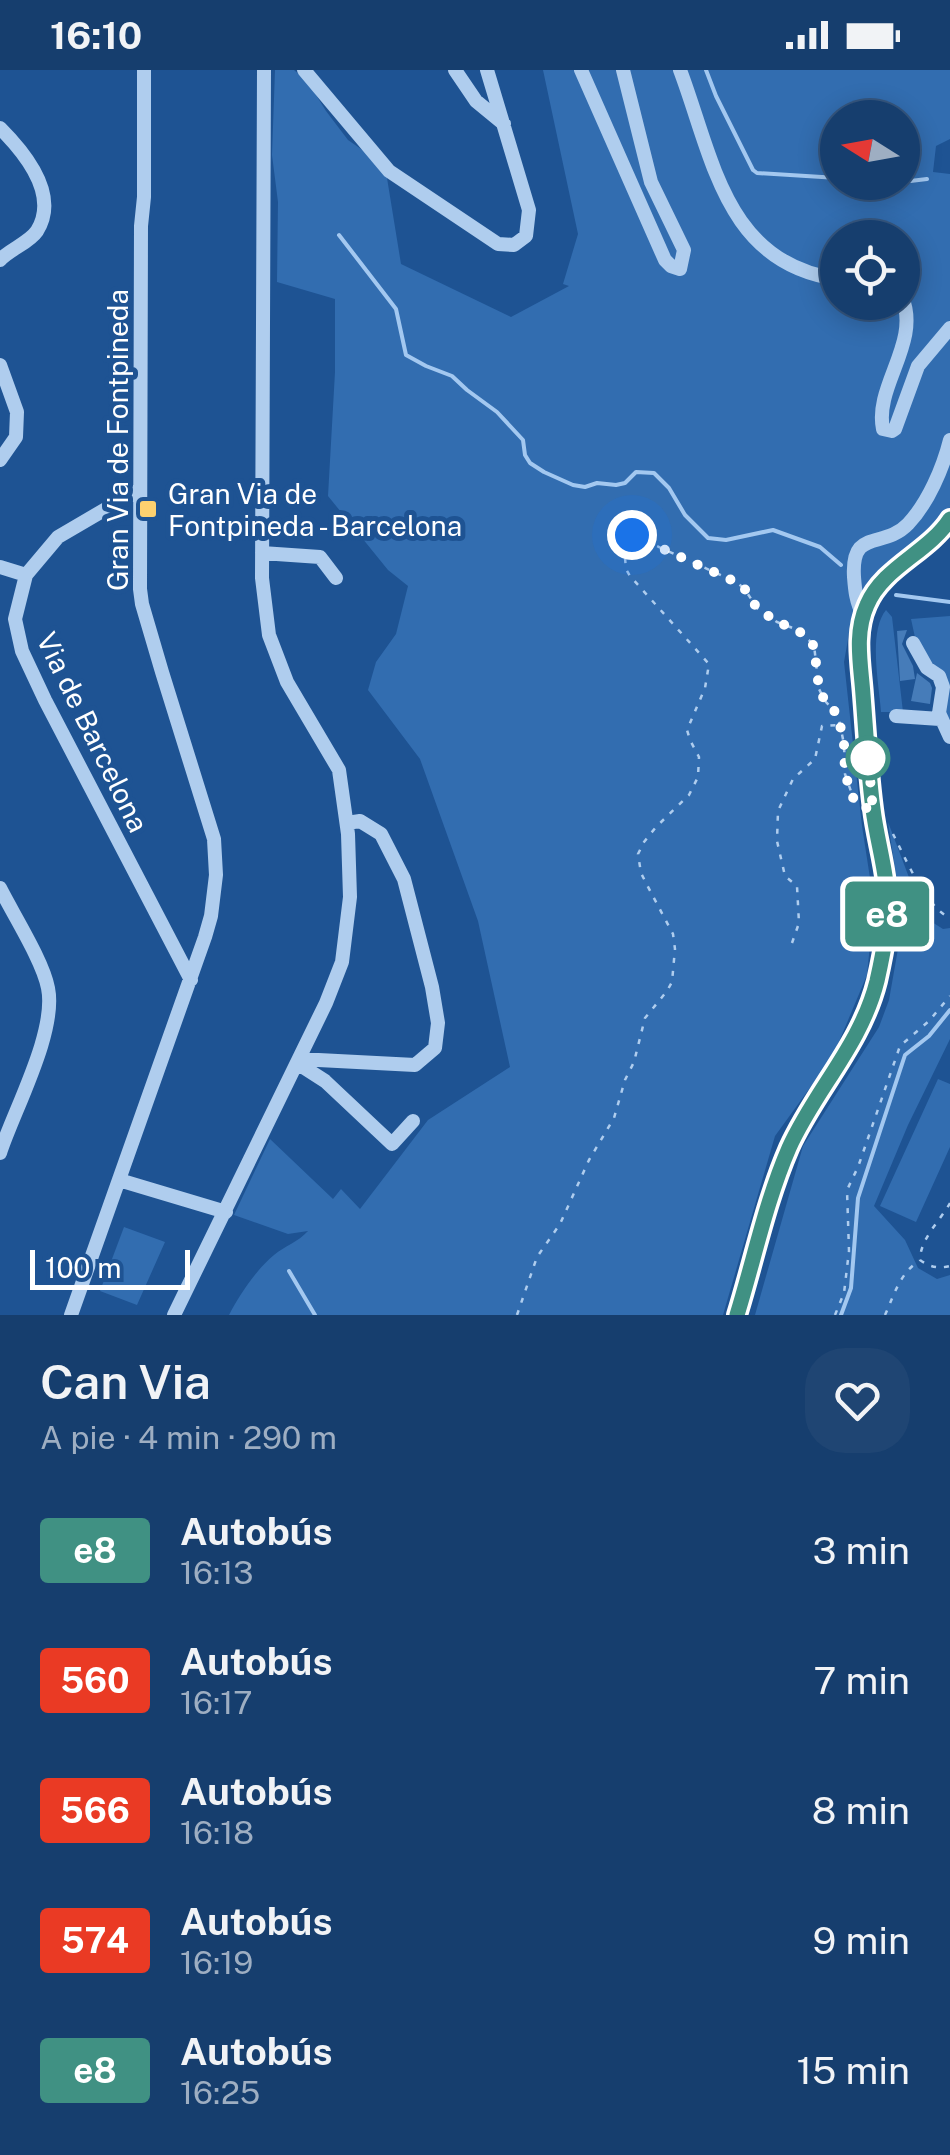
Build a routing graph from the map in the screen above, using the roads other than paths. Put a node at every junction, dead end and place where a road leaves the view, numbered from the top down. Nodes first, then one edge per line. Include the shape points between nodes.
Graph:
1 (144, 70) edge
2 (264, 70) edge
3 (304, 70) edge
4 (455, 70) edge
5 (487, 70) edge
6 (582, 70) edge
7 (623, 70) edge
8 (680, 70) edge
9 (504, 124) junction
10 (0, 128) edge
11 (0, 260) edge
12 (820, 275) edge
13 (908, 320) edge
14 (950, 328) edge
15 (0, 366) edge
16 (950, 440) edge
17 (0, 460) edge
18 (140, 489) junction
19 (950, 519) edge
20 (262, 552) junction
21 (0, 567) edge
22 (854, 568) junction
23 (26, 574) junction
24 (336, 578) dead end
25 (884, 580) junction
26 (863, 615) junction
27 (913, 644) dead end
28 (896, 716) dead end
29 (940, 719) junction
30 (950, 736) edge
31 (347, 823) junction
32 (0, 888) edge
33 (191, 980) junction
34 (298, 1061) junction
35 (412, 1120) dead end
36 (1, 1148) edge
37 (119, 1180) junction
38 (226, 1212) junction
39 (71, 1315) edge
40 (174, 1315) edge
41 (737, 1315) edge

1 - 18 street, Gran Via de Fontpineda
2 - 20 street
3 - 9 street via 389,172 498,244 514,246 526,236 528,210
4 - 9 street
5 - 9 street
6 - 7 street via 664,260 680,269 684,250 657,197
8 - 12 street via 735,214 784,263
10 - 11 street via 42,184 36,233
13 - 14 street via 881,423 892,431 918,366
15 - 17 street via 17,412 16,437
16 - 22 street via 908,524 861,546
18 - 23 street, Via de Barcelona via 58,537
18 - 33 street, Gran Via de Fontpineda via 142,604 214,840 211,916
19 - 25 main road
20 - 24 street via 320,557
20 - 31 street via 268,635 286,682 339,770
21 - 23 street
22 - 25 street
22 - 26 street
23 - 33 street, Via de Barcelona via 15,619 22,651
25 - 26 main road
26 - 41 main road via 860,656 886,929 859,1032 789,1150
27 - 29 street via 943,687
28 - 29 street
29 - 30 street
31 - 34 street via 350,897 342,962
31 - 34 street via 360,820 380,834 404,878 432,988 435,1048 415,1065
32 - 36 street via 42,970 50,1005
33 - 37 street, Gran Via de Fontpineda
34 - 35 street via 392,1144
34 - 38 street
37 - 38 street
37 - 39 street, Gran Via de Fontpineda
38 - 40 street

